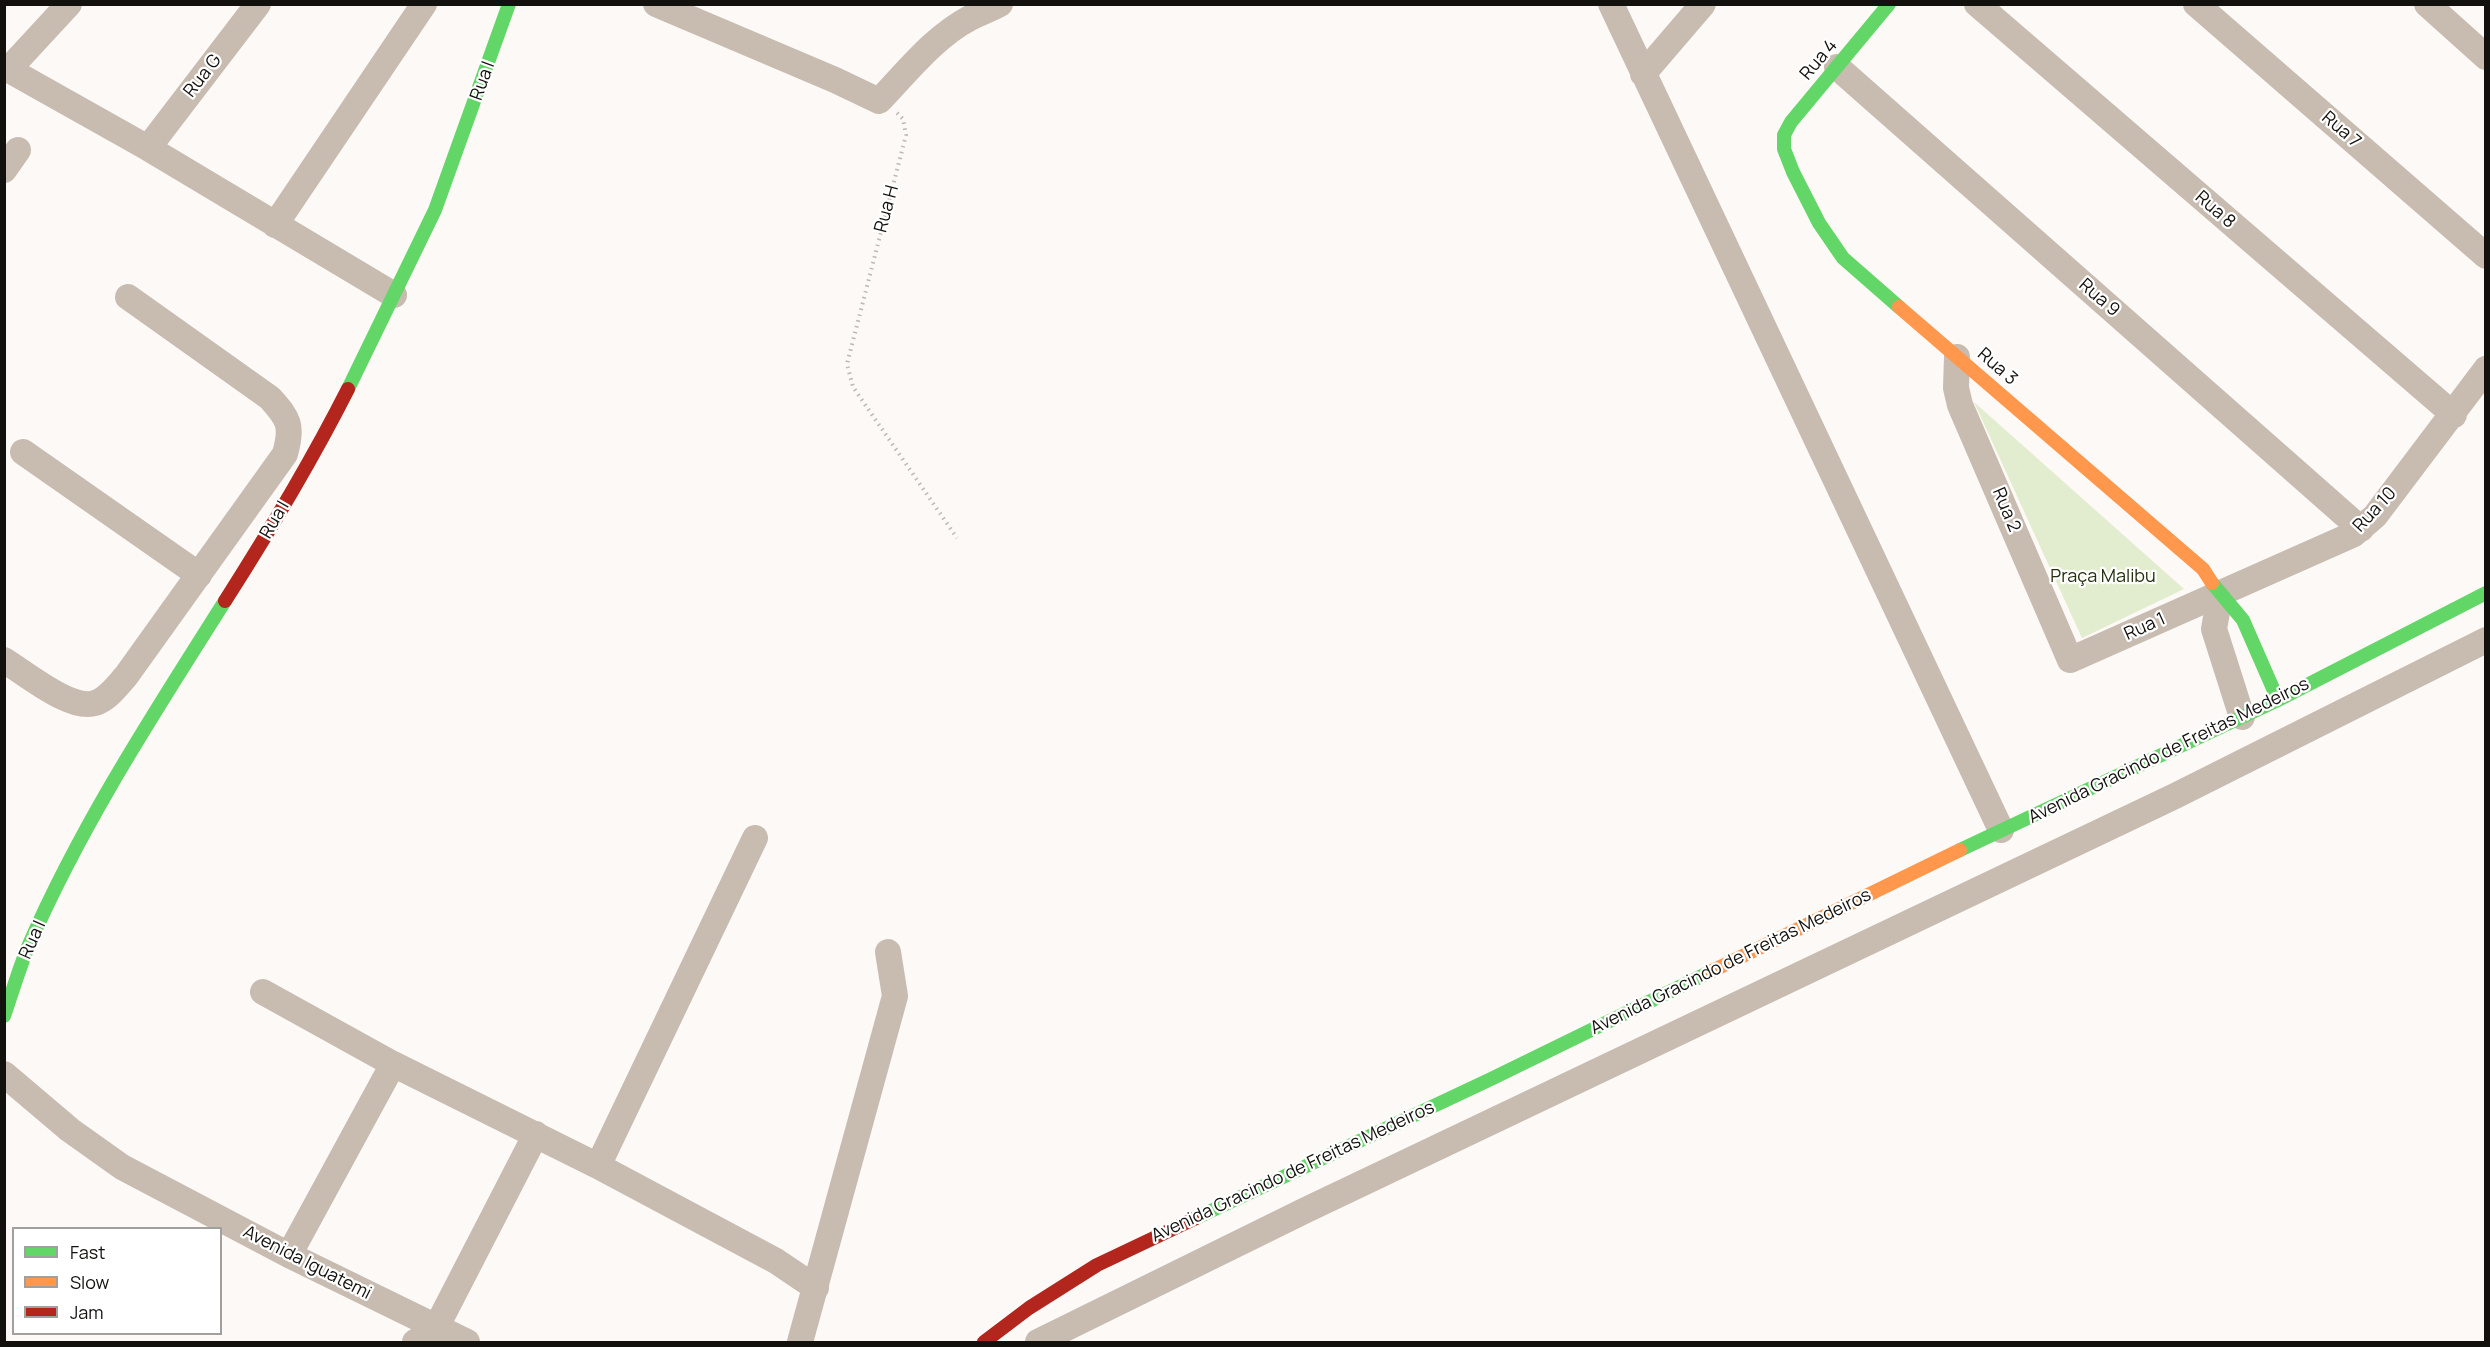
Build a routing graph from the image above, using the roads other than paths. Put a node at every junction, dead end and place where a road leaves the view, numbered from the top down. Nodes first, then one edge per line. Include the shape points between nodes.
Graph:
1 (69, 4) edge
2 (258, 4) edge
3 (424, 4) edge
4 (509, 4) edge
5 (656, 4) edge
6 (1000, 4) edge
7 (1611, 4) edge
8 (1703, 4) edge
9 (1889, 4) edge
10 (1977, 4) edge
11 (2196, 4) edge
12 (2427, 4) edge
13 (2486, 57) edge
14 (1837, 67) junction
15 (6, 69) edge
16 (1643, 74) junction
17 (1784, 143) joint
18 (148, 148) junction
19 (275, 225) junction
20 (2486, 256) edge
21 (394, 295) junction
22 (128, 297) dead end
23 (1957, 357) junction
24 (2486, 369) edge
25 (2454, 415) junction
26 (23, 452) dead end
27 (2361, 529) junction
28 (199, 575) junction
29 (2486, 593) edge
30 (2220, 594) junction
31 (2486, 640) edge
32 (4, 660) edge
33 (2070, 660) joint
34 (2278, 700) junction
35 (2242, 717) junction
36 (2001, 830) junction
37 (755, 838) dead end
38 (888, 952) dead end
39 (263, 992) dead end
40 (4, 1016) edge
41 (393, 1064) junction
42 (4, 1074) edge
43 (536, 1134) junction
44 (598, 1166) junction
45 (289, 1254) junction
46 (816, 1288) junction
47 (436, 1328) junction
48 (415, 1342) edge
49 (467, 1342) edge
50 (800, 1342) edge
51 (984, 1342) edge
52 (1038, 1342) edge

1 - 15 street
2 - 18 street, Rua G
3 - 19 street
4 - 21 street, Rua I via 435,210
5 - 6 street via 879,101 953,29
7 - 16 street
8 - 16 street
9 - 14 street, Rua 4
10 - 25 street, Rua 8
11 - 20 street, Rua 7
12 - 13 street
14 - 17 street, Rua 4 via 1787,128
14 - 27 street, Rua 9
15 - 18 street
16 - 36 street
17 - 23 street, Rua 3 via 1787,157 1834,249
18 - 19 street
19 - 21 street
21 - 40 street, Rua I via 313,454 266,536 129,753 76,848 28,948
22 - 28 street via 270,398 285,415 291,433 285,454
23 - 30 street, Rua 3 via 2203,569
23 - 33 street, Rua 2 via 1960,405
24 - 25 street, Rua 10
25 - 27 street, Rua 10
26 - 28 street
27 - 30 street, Rua 10
28 - 32 street via 126,676 105,699 94,704 80,705 62,697
29 - 34 street, Avenida Gracindo de Freitas Medeiros
30 - 33 street, Rua 1
30 - 34 street, Rua 3 via 2243,620
30 - 35 street via 2214,629
31 - 52 street via 2175,796
34 - 35 street, Avenida Gracindo de Freitas Medeiros
35 - 36 street, Avenida Gracindo de Freitas Medeiros
36 - 51 street, Avenida Gracindo de Freitas Medeiros via 1491,1079 1097,1265
37 - 44 street
38 - 46 street via 896,996
39 - 41 street
41 - 43 street
41 - 45 street
42 - 45 street, Avenida Iguatemi via 62,1124 122,1167
43 - 44 street
43 - 47 street
44 - 46 street via 776,1261
45 - 47 street, Avenida Iguatemi
46 - 50 street
47 - 48 street
47 - 49 street, Avenida Iguatemi

